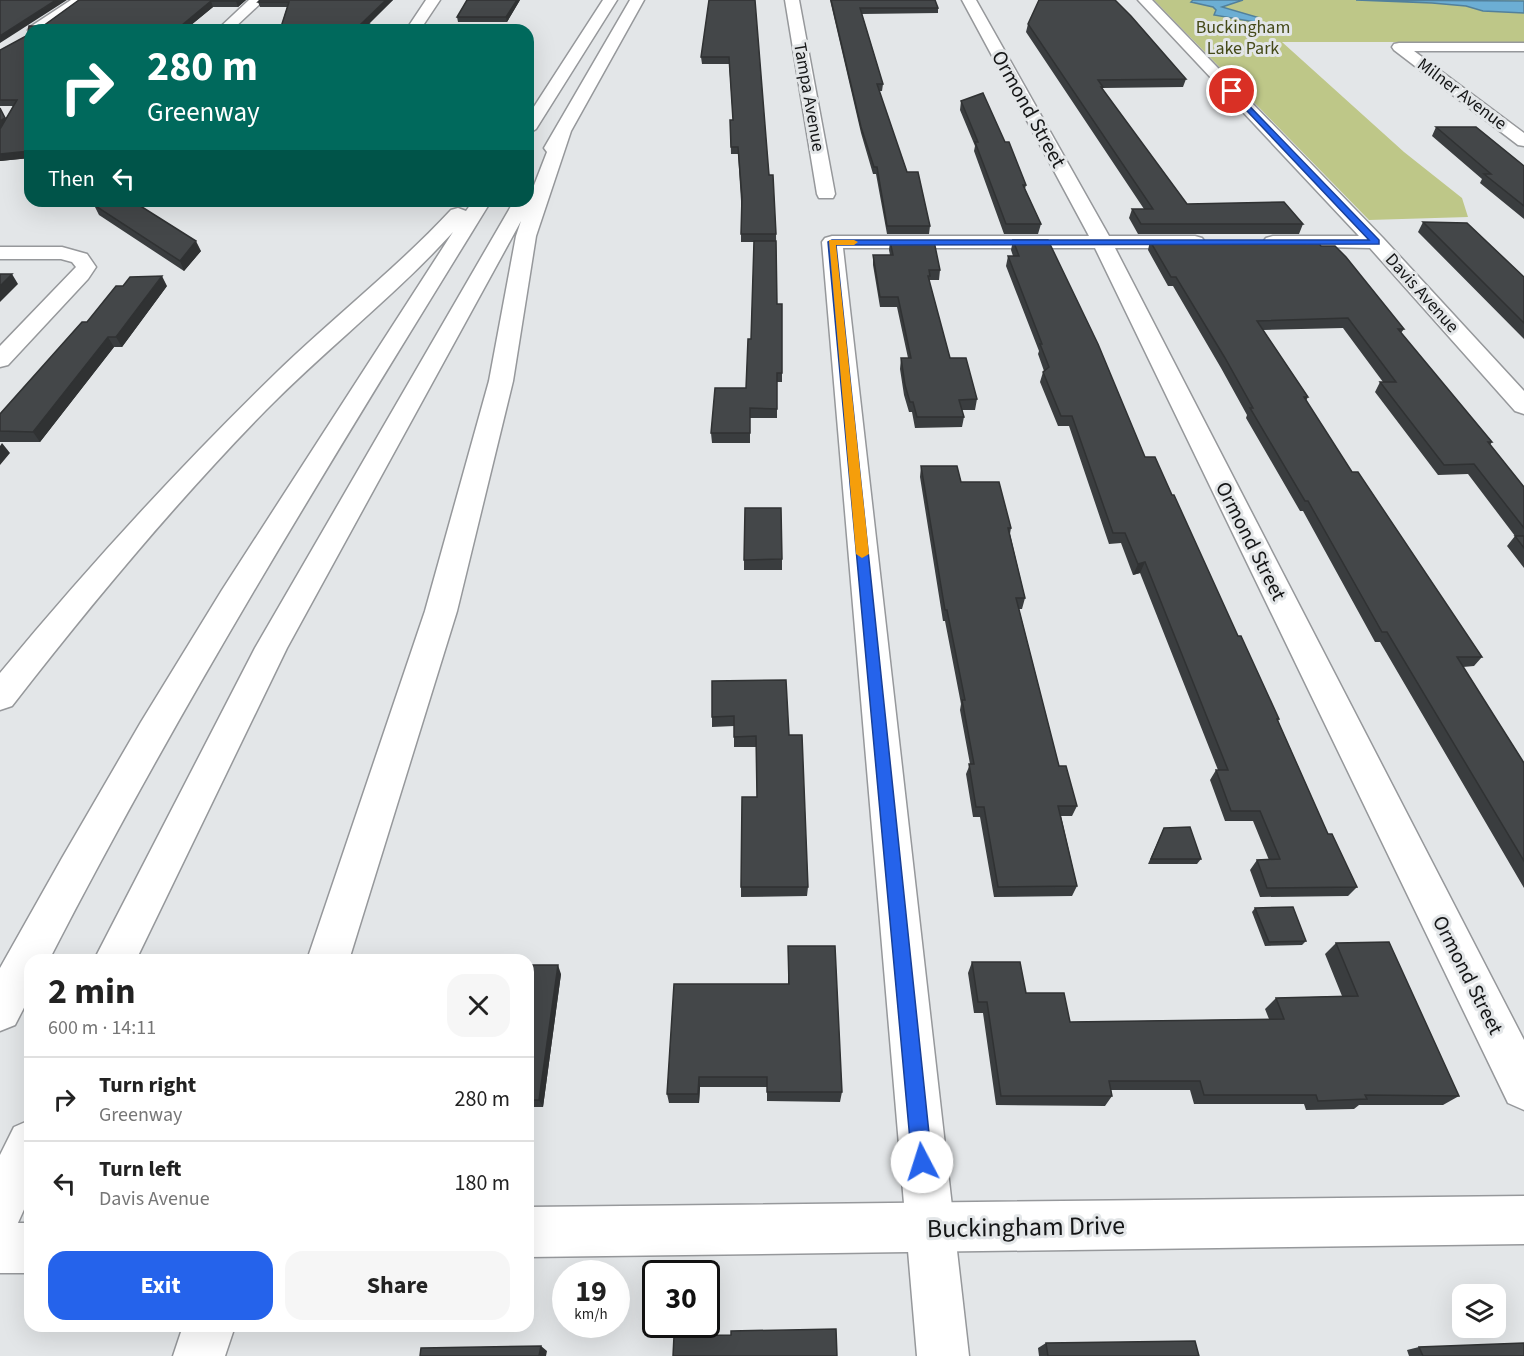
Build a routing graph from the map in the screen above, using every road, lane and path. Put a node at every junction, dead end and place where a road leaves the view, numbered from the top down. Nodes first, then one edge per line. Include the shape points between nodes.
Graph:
1 (80, 0) edge
2 (257, 0) edge
3 (433, 0) edge
4 (610, 0) edge
5 (637, 0) edge
6 (792, 0) edge
7 (969, 0) edge
8 (1145, 0) edge
9 (44, 24) edge
10 (231, 24) edge
11 (416, 24) edge
12 (1524, 47) edge
13 (534, 120) edge
14 (563, 130) junction
15 (1524, 141) edge
16 (534, 181) edge
17 (826, 194) dead end
18 (463, 207) edge
19 (478, 207) edge
20 (520, 207) edge
21 (1102, 242) junction
22 (1210, 242) edge
23 (1257, 242) edge
24 (1376, 242) junction
25 (0, 253) edge
26 (0, 360) edge
27 (1524, 406) edge
28 (0, 697) edge
29 (30, 954) edge
30 (118, 954) edge
31 (330, 954) edge
32 (24, 966) edge
33 (0, 1010) edge
34 (1524, 1087) edge
35 (24, 1156) edge
36 (0, 1208) edge
37 (1524, 1220) edge
38 (929, 1228) junction
39 (534, 1232) edge
40 (0, 1248) edge
41 (24, 1248) edge
42 (207, 1332) edge
43 (199, 1356) edge
44 (943, 1356) edge

1 - 9 main road
2 - 10 main road
3 - 11 main road
4 - 13 main road
5 - 14 main road
6 - 17 main road, Tampa Avenue
7 - 21 main road, Ormond Street
8 - 24 main road, Davis Avenue
12 - 15 main road, Milner Avenue via 1399,47
14 - 16 main road
14 - 31 main road via 526,236 501,381 441,611
18 - 28 main road via 206,458 87,590
19 - 29 main road via 208,639
20 - 30 main road via 271,648
21 - 22 main road
21 - 34 main road, Ormond Street
21 - 38 main road via 832,242
23 - 24 main road
24 - 27 main road, Davis Avenue
25 - 26 main road via 67,254 80,258 86,267
32 - 33 main road
35 - 36 main road
37 - 38 main road, Buckingham Drive
38 - 39 main road, Buckingham Drive
38 - 44 main road
40 - 41 main road
42 - 43 main road

